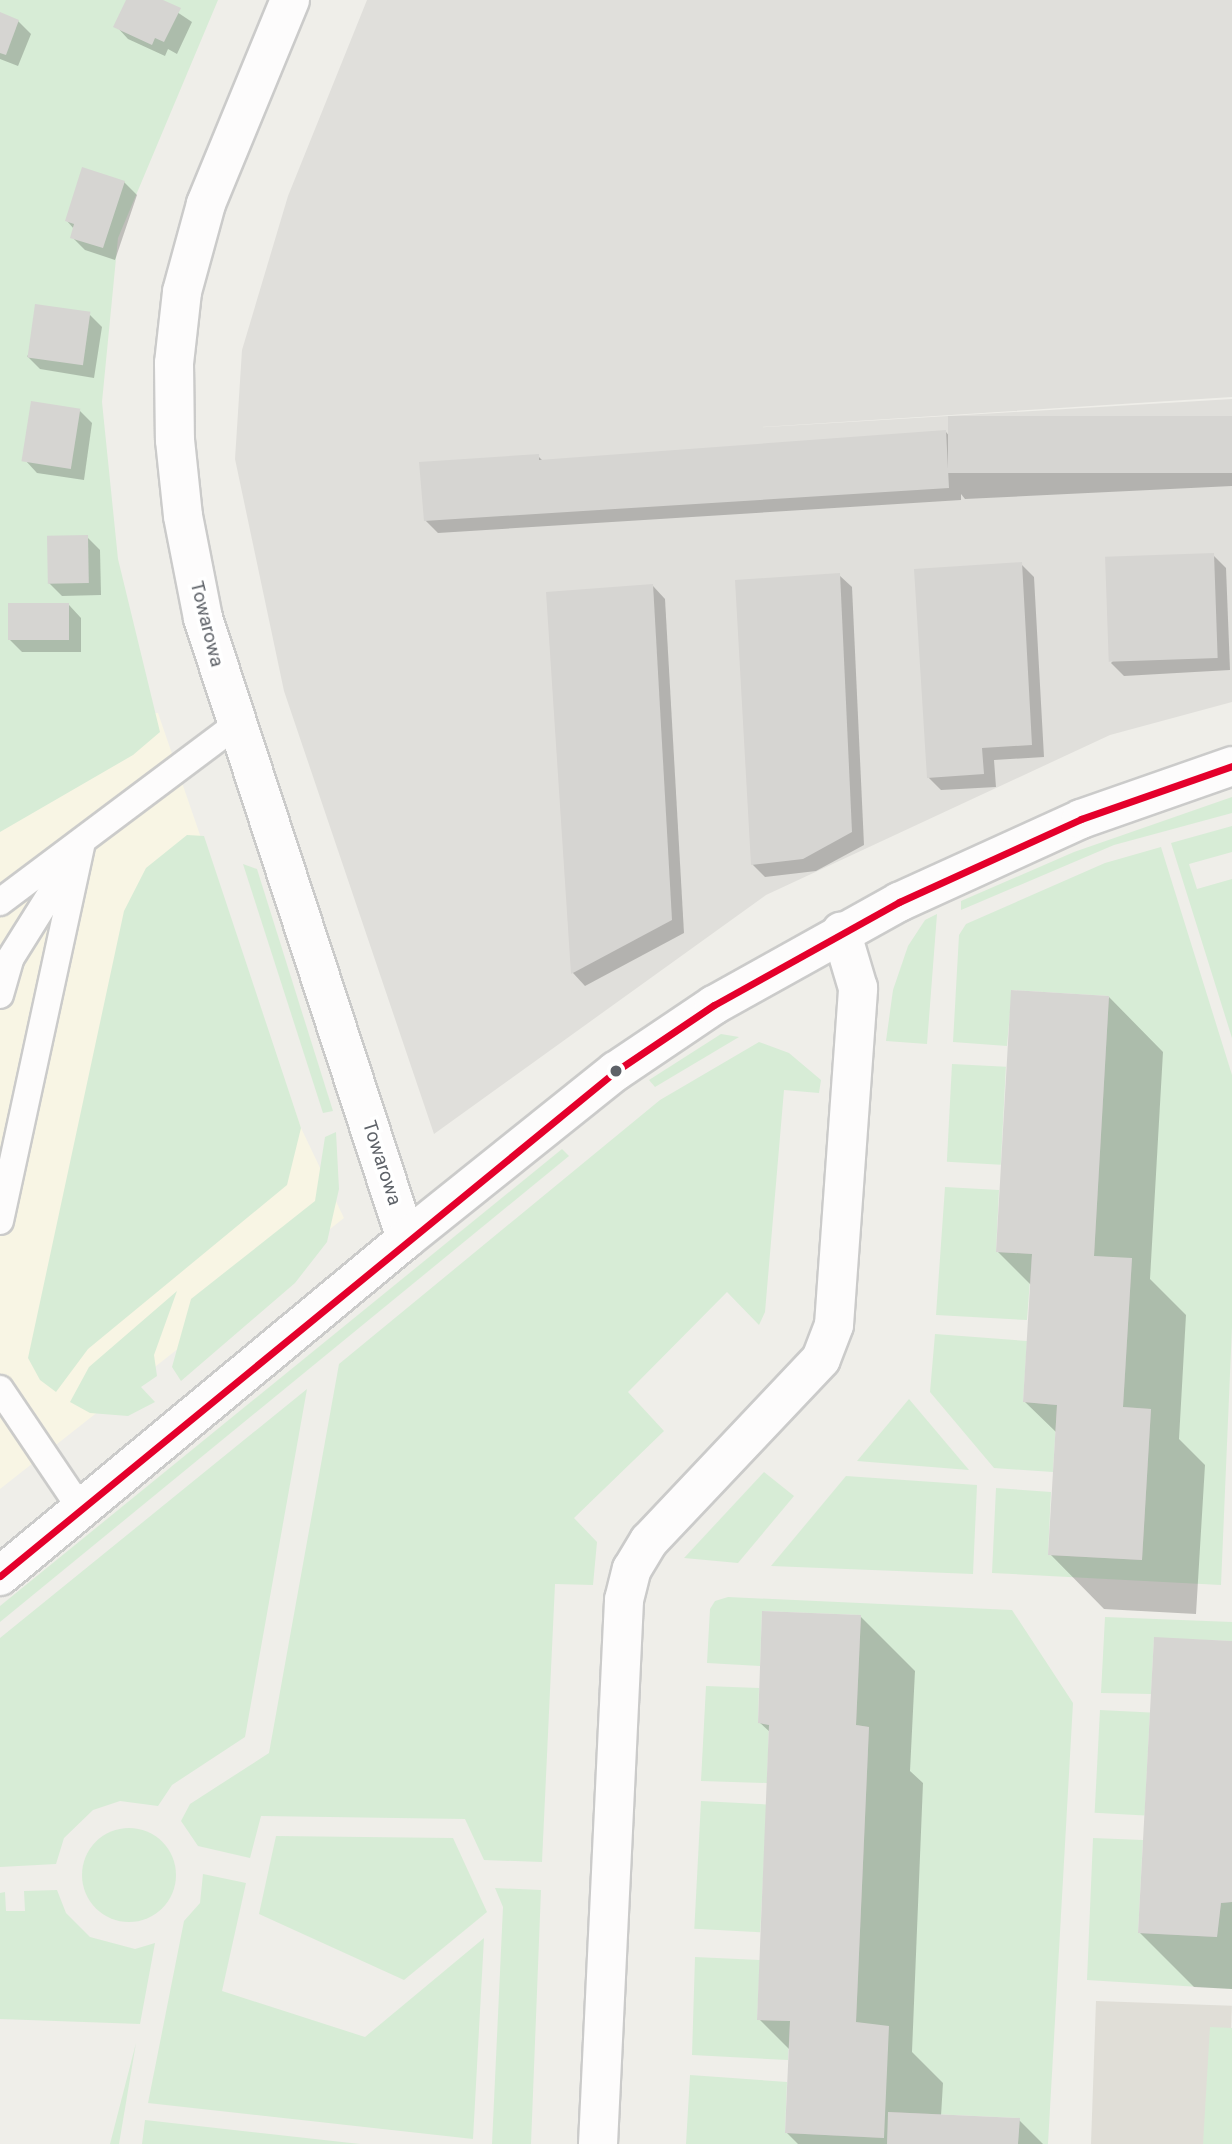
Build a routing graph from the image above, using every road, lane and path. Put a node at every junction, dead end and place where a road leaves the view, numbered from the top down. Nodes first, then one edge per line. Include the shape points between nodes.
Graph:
1 (290, 0) edge
2 (236, 725) junction
3 (1232, 766) edge
4 (82, 842) junction
5 (0, 902) edge
6 (841, 931) junction
7 (0, 995) edge
8 (0, 1220) edge
9 (406, 1239) junction
10 (0, 1389) edge
11 (83, 1512) junction
12 (0, 1576) edge
13 (598, 2144) edge

1 - 2 street, Towarowa via 206,204 182,292 174,363 175,440 183,516 203,618
2 - 4 lane
2 - 9 street, Towarowa
3 - 6 street via 1081,819
4 - 5 lane
4 - 7 lane via 10,958
4 - 8 lane
6 - 9 street via 714,1005 616,1071
6 - 13 street via 858,988 834,1325 821,1359 649,1541 632,1569 624,1600
9 - 11 street
10 - 11 lane
11 - 12 street

